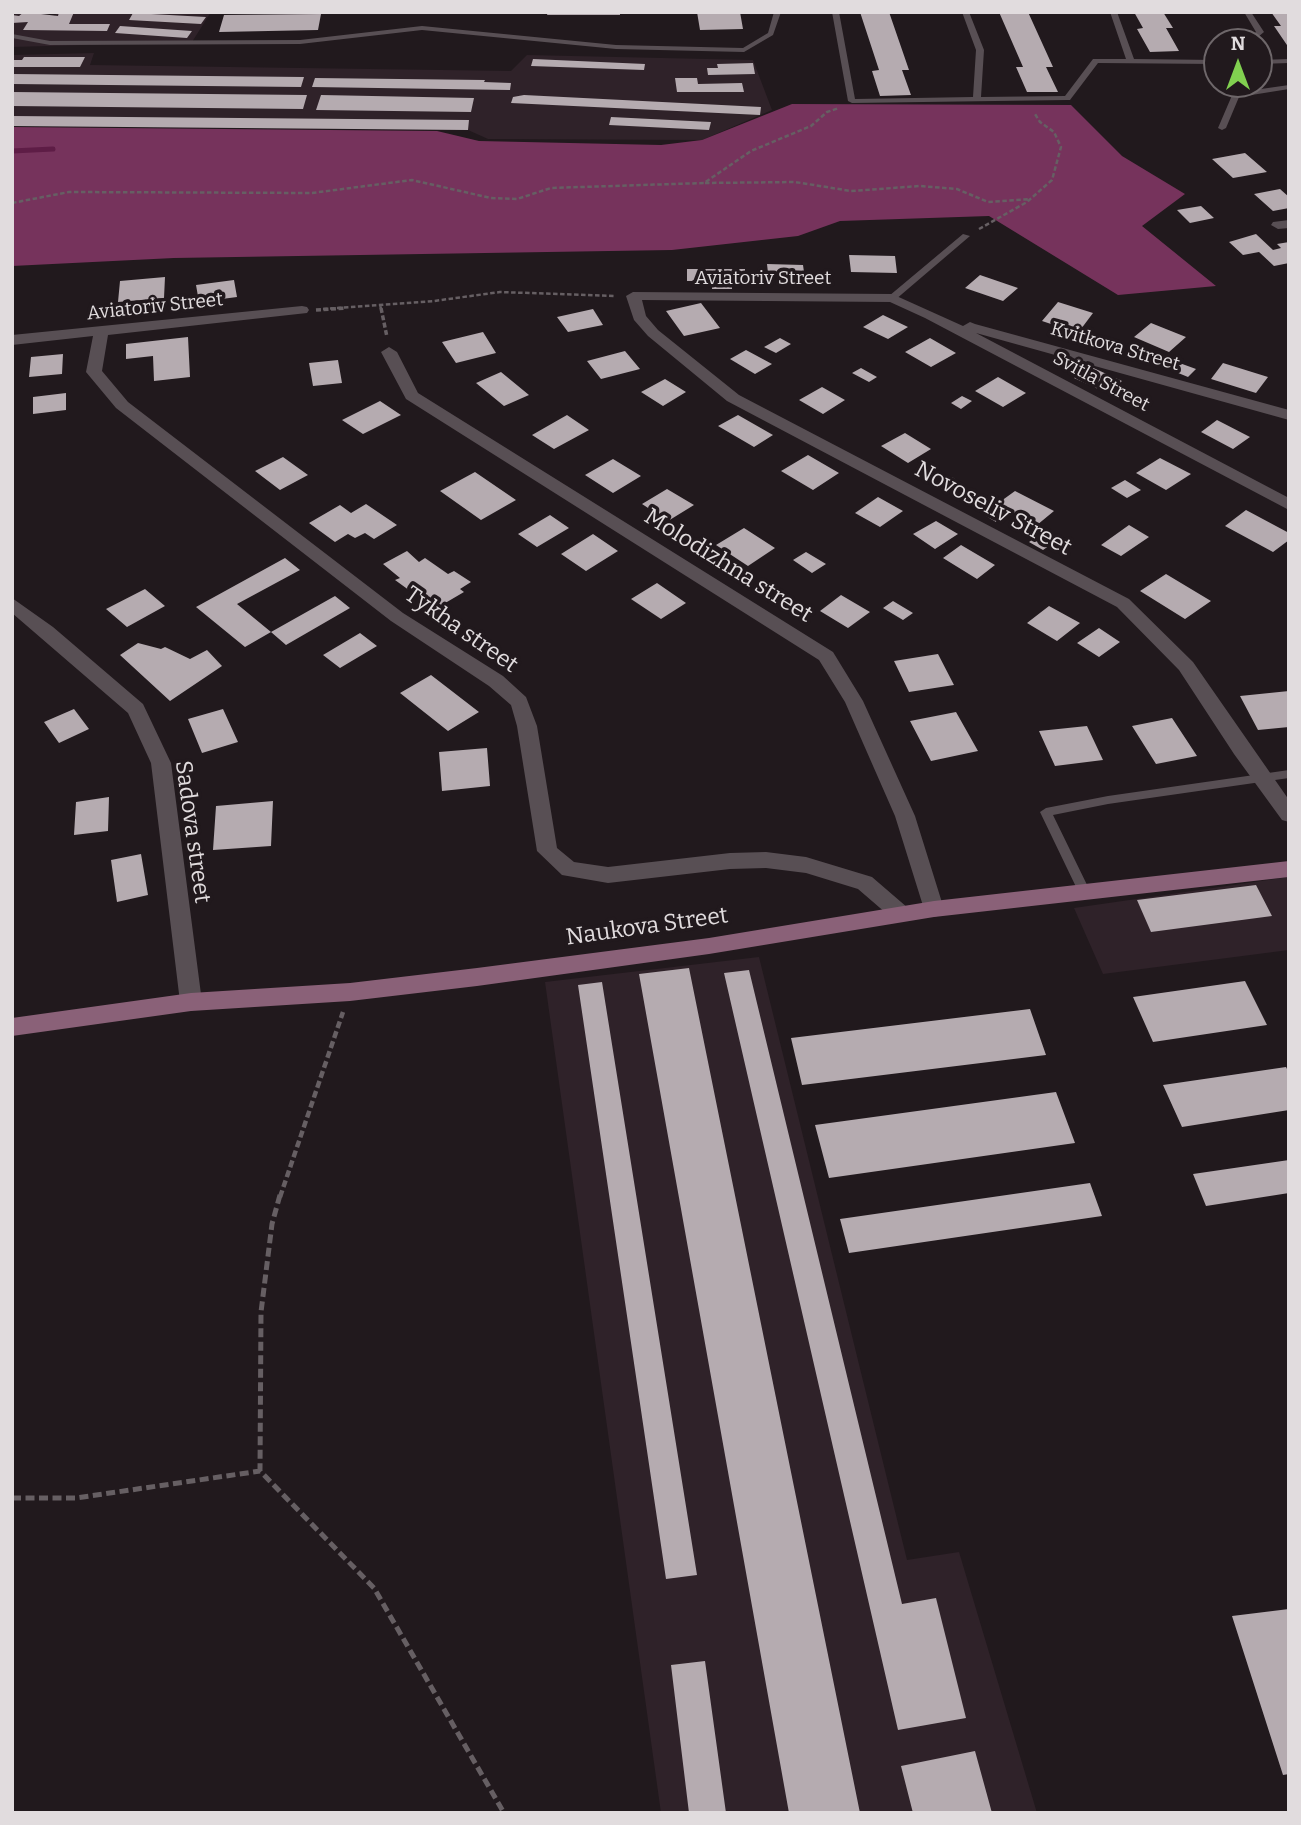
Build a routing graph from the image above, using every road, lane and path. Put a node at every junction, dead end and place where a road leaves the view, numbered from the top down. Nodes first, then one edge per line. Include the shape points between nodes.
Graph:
1 (778, 12) edge
2 (835, 12) edge
3 (965, 12) edge
4 (1113, 12) edge
5 (1247, 12) edge
6 (1257, 28) edge
7 (12, 36) edge
8 (1131, 62) junction
9 (1203, 62) edge
10 (1289, 87) edge
11 (977, 100) junction
12 (867, 101) junction
13 (1040, 122) dead end
14 (1222, 128) dead end
15 (704, 183) junction
16 (1031, 199) junction
17 (12, 203) edge
18 (966, 236) joint
19 (633, 296) junction
20 (892, 298) junction
21 (380, 304) junction
22 (302, 310) joint
23 (930, 316) junction
24 (101, 332) junction
25 (12, 340) edge
26 (389, 352) joint
27 (1289, 415) edge
28 (1289, 505) edge
29 (12, 604) edge
30 (1289, 774) edge
31 (1262, 777) junction
32 (1289, 815) edge
33 (1289, 869) edge
34 (1084, 891) junction
35 (934, 909) junction
36 (901, 914) junction
37 (350, 992) junction
38 (191, 1002) junction
39 (12, 1027) edge
40 (260, 1471) junction
41 (12, 1499) edge
42 (504, 1813) edge

1 - 7 lane via 771,34 744,50 616,47 422,28 300,42 50,43
2 - 12 lane via 852,101
3 - 11 lane via 980,50
4 - 8 lane
5 - 6 lane
8 - 9 lane
8 - 11 lane via 1096,61 1067,98
10 - 14 lane via 1237,95
11 - 12 lane
12 - 15 path via 827,112 811,126 751,151
13 - 16 path via 1054,132 1061,147 1052,180
15 - 16 path via 795,182 851,191 920,186 957,189 988,202
15 - 17 path via 551,188 517,199 491,198 412,180 312,193 69,192
16 - 18 path
18 - 20 lane
19 - 20 street, Aviatoriv Street
19 - 21 path via 500,292
19 - 31 street, Novoseliv Street via 639,317 653,333 733,398 1123,603 1186,666
20 - 23 street, Svitla Street
21 - 22 path
21 - 26 path
22 - 24 street, Aviatoriv Street
23 - 27 street, Kvitkova Street
23 - 28 street, Svitla Street
24 - 25 street, Aviatoriv Street
24 - 36 street, Tykha street via 94,372 122,405 397,617 496,681 519,702 547,851 569,869 608,875 730,861 806,865 865,883
26 - 35 street, Molodizhna street via 412,396 826,656 854,701 905,816
29 - 38 street, Sadova street via 136,709 161,763
30 - 31 lane
31 - 32 street, Novoseliv Street
31 - 34 lane via 1046,812
33 - 34 street, Naukova Street
34 - 35 street, Naukova Street
35 - 36 street, Naukova Street
36 - 37 street, Naukova Street via 709,946
37 - 38 street, Naukova Street
37 - 40 path via 272,1224 261,1312
38 - 39 street, Naukova Street
40 - 41 path via 76,1498
40 - 42 path via 374,1588

